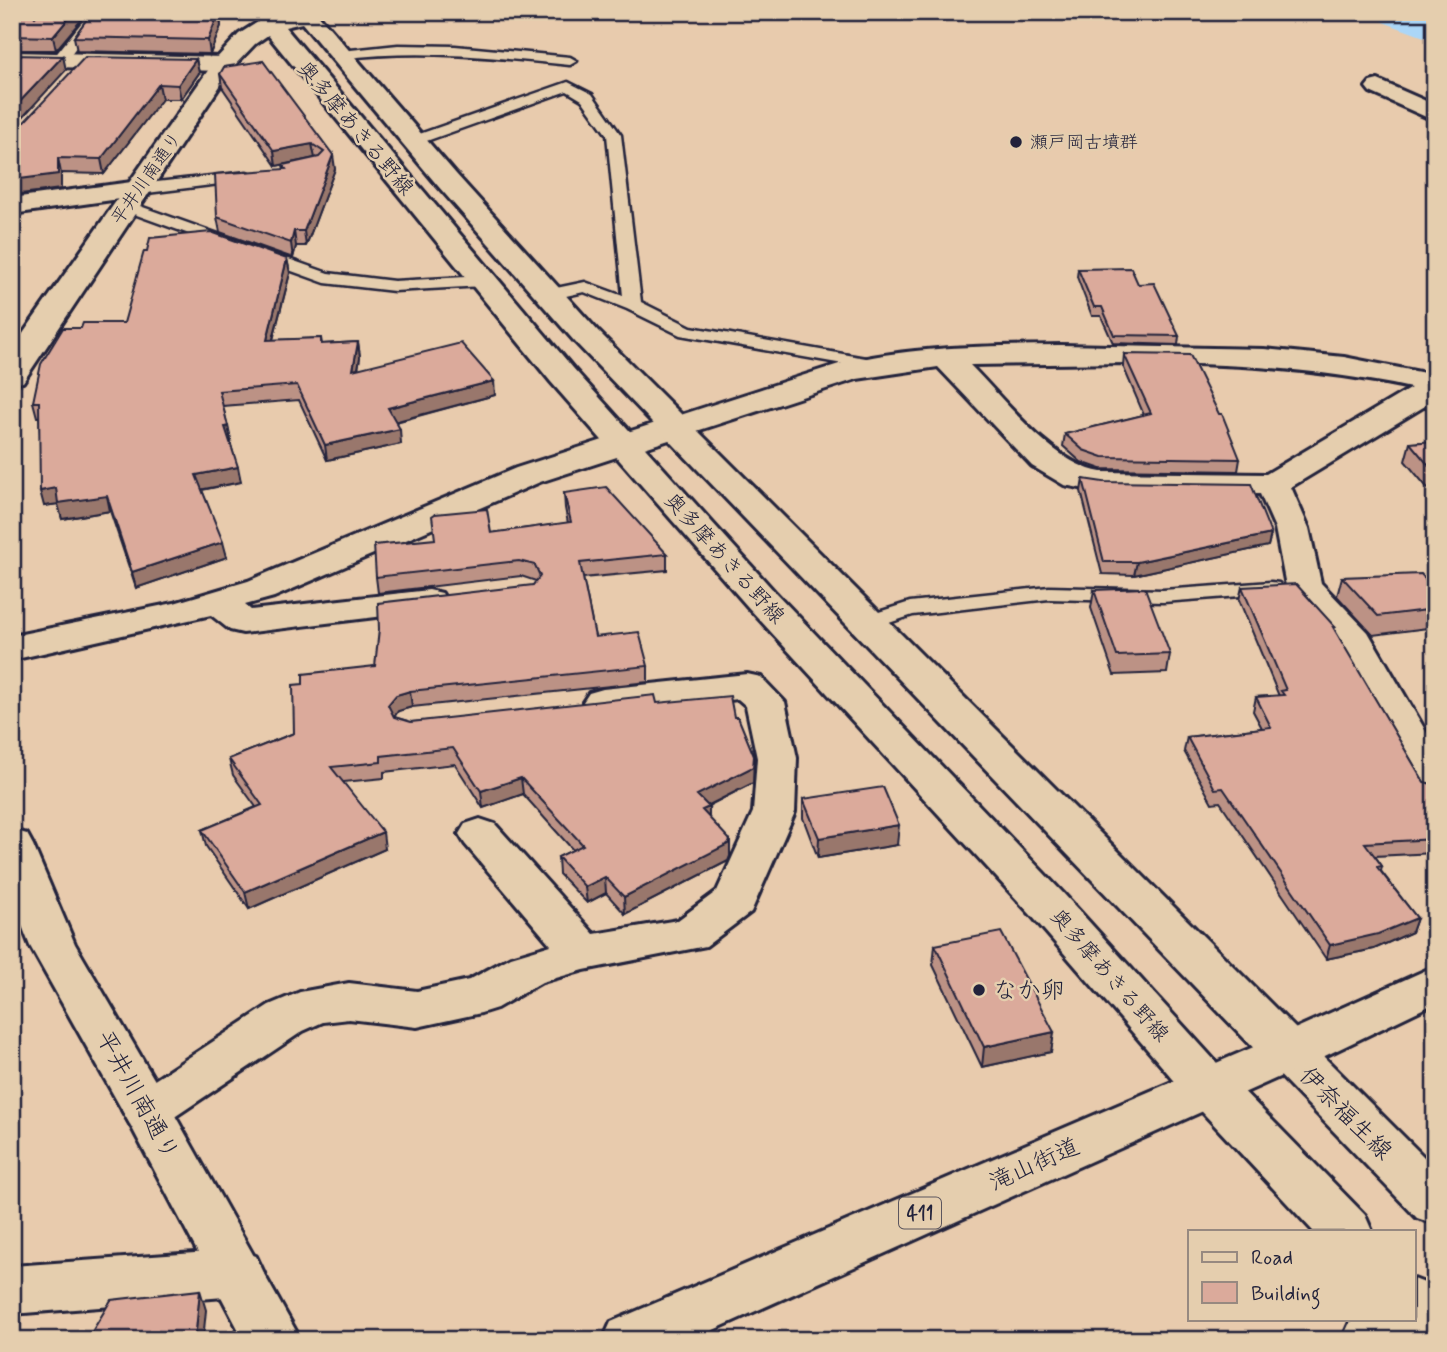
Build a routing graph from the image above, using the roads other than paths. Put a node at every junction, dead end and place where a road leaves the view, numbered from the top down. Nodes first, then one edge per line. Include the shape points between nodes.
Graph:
1 (97, 12) edge
2 (305, 14) edge
3 (265, 18) edge
4 (341, 55) junction
5 (12, 59) edge
6 (570, 61) dead end
7 (73, 64) junction
8 (225, 64) junction
9 (1378, 87) dead end
10 (1435, 114) edge
11 (413, 141) junction
12 (267, 175) edge
13 (132, 198) junction
14 (12, 206) edge
15 (483, 281) junction
16 (548, 295) junction
17 (633, 305) junction
18 (945, 357) junction
19 (877, 365) junction
20 (12, 375) edge
21 (1435, 385) edge
22 (674, 428) junction
23 (625, 444) junction
24 (1273, 484) junction
25 (1304, 586) junction
26 (466, 597) edge
27 (218, 603) junction
28 (865, 624) junction
29 (12, 648) edge
30 (566, 706) edge
31 (1435, 785) edge
32 (480, 834) dead end
33 (12, 845) edge
34 (584, 953) junction
35 (1435, 983) edge
36 (1287, 1053) junction
37 (1209, 1087) junction
38 (147, 1110) junction
39 (1435, 1202) edge
40 (1345, 1230) edge
41 (237, 1273) junction
42 (12, 1290) edge
43 (1406, 1320) edge
44 (273, 1340) edge
45 (631, 1340) edge
46 (1370, 1340) edge

1 - 7 lane
2 - 3 main road, 平井川南通り
2 - 4 main road, 奥多摩あきる野線
3 - 8 main road, 平井川南通り
3 - 15 main road, 奥多摩あきる野線
4 - 6 lane via 377,49 447,50
4 - 11 main road, 奥多摩あきる野線
5 - 7 main road
7 - 8 main road
8 - 13 main road, 平井川南通り
9 - 10 main road
11 - 16 main road, 奥多摩あきる野線
11 - 17 lane via 568,86 587,97 614,135
12 - 13 lane
13 - 14 main road
13 - 15 lane via 325,278 382,286
13 - 20 main road, 平井川南通り
15 - 23 main road, 奥多摩あきる野線
16 - 17 lane via 585,287
16 - 22 main road, 奥多摩あきる野線
17 - 19 lane via 686,331
18 - 19 main road
18 - 21 main road via 1258,356 1333,364
18 - 24 main road via 1045,459 1076,478
19 - 22 main road
21 - 24 main road
22 - 23 main road
22 - 28 main road, 奥多摩あきる野線
23 - 27 main road via 528,475
23 - 37 main road, 奥多摩あきる野線 via 761,599 1047,904
24 - 25 main road via 1292,528
25 - 28 lane via 1163,596 1049,593 911,609
25 - 31 main road via 1355,640
26 - 27 main road via 243,621
27 - 29 main road
28 - 36 main road, 奥多摩あきる野線
30 - 34 main road via 747,686 765,702 777,758 774,812 736,901 690,934
32 - 34 main road
33 - 38 main road, 平井川南通り via 53,946
34 - 38 main road via 527,969 481,995 417,1009 349,1001 317,1005 286,1018
35 - 36 main road, 滝山街道 / 411
36 - 37 main road, 滝山街道 / 411
36 - 39 main road, 伊奈福生線
37 - 40 main road
37 - 45 main road, 滝山街道 / 411
38 - 41 main road, 平井川南通り
41 - 42 main road
41 - 44 main road, 平井川南通り
43 - 46 main road

